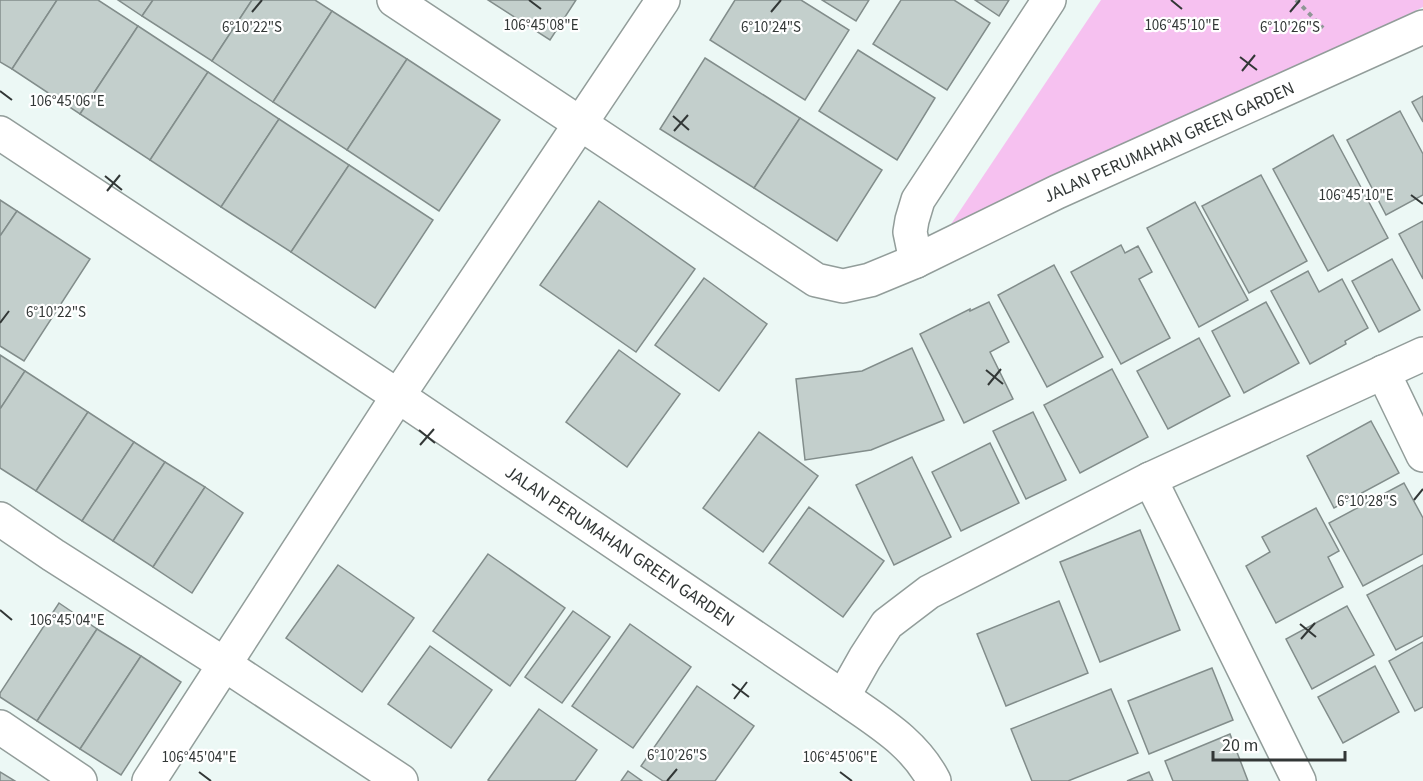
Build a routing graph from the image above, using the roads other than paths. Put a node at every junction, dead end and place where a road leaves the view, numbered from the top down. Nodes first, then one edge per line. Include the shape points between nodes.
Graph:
1 (394, 0) edge
2 (663, 0) edge
3 (1049, 0) edge
4 (1423, 27) edge
5 (580, 124) junction
6 (0, 133) edge
7 (916, 261) junction
8 (1423, 354) edge
9 (1383, 372) junction
10 (398, 396) junction
11 (1423, 455) edge
12 (1150, 480) junction
13 (0, 519) edge
14 (224, 664) junction
15 (843, 697) junction
16 (0, 727) edge
17 (80, 781) edge
18 (148, 781) edge
19 (401, 781) edge
20 (934, 781) edge
21 (1299, 781) edge

1 - 5 street, JALAN PERUMAHAN GREEN GARDEN
2 - 5 street
3 - 7 street via 918,200 910,232
4 - 7 street, JALAN PERUMAHAN GREEN GARDEN via 1057,192
5 - 7 street, JALAN PERUMAHAN GREEN GARDEN via 816,280 843,286 870,280
5 - 10 street
6 - 10 street, JALAN PERUMAHAN GREEN GARDEN
8 - 9 street
9 - 11 street
9 - 12 street
10 - 14 street
10 - 15 street, JALAN PERUMAHAN GREEN GARDEN
12 - 15 street via 929,592 887,624
12 - 21 street
13 - 14 street
14 - 18 street
14 - 19 street
15 - 20 street, JALAN PERUMAHAN GREEN GARDEN via 902,739
16 - 17 street

